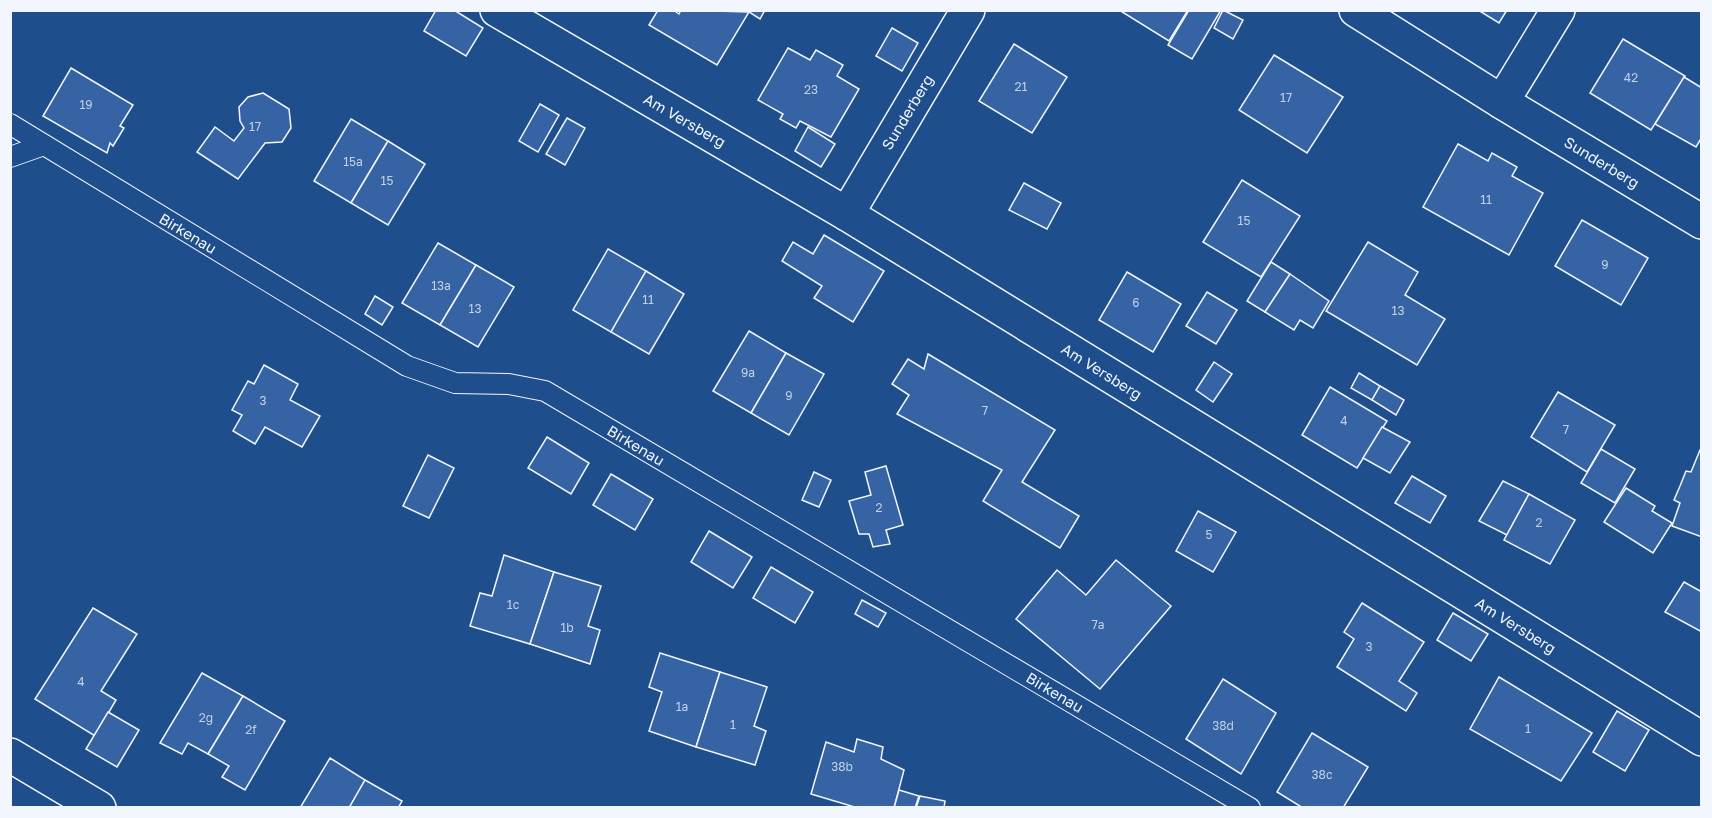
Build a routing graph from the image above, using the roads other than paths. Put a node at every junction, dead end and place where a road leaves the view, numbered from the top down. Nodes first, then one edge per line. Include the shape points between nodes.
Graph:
1 (497, 10) edge
2 (968, 10) edge
3 (1356, 10) edge
4 (1558, 10) edge
5 (1502, 102) junction
6 (10, 124) edge
7 (44, 145) junction
8 (10, 158) edge
9 (847, 214) junction
10 (1701, 222) edge
11 (1701, 739) edge
12 (10, 755) edge
13 (99, 807) edge
14 (1250, 807) edge

1 - 9 street, Am Versberg
2 - 9 street, Sunderberg
3 - 5 street, Sunderberg
4 - 5 street
5 - 10 street, Sunderberg
6 - 7 lane, Birkenau
7 - 8 lane
7 - 14 lane, Birkenau via 407,366 455,383 509,384 545,391
9 - 11 street, Am Versberg
12 - 13 street

